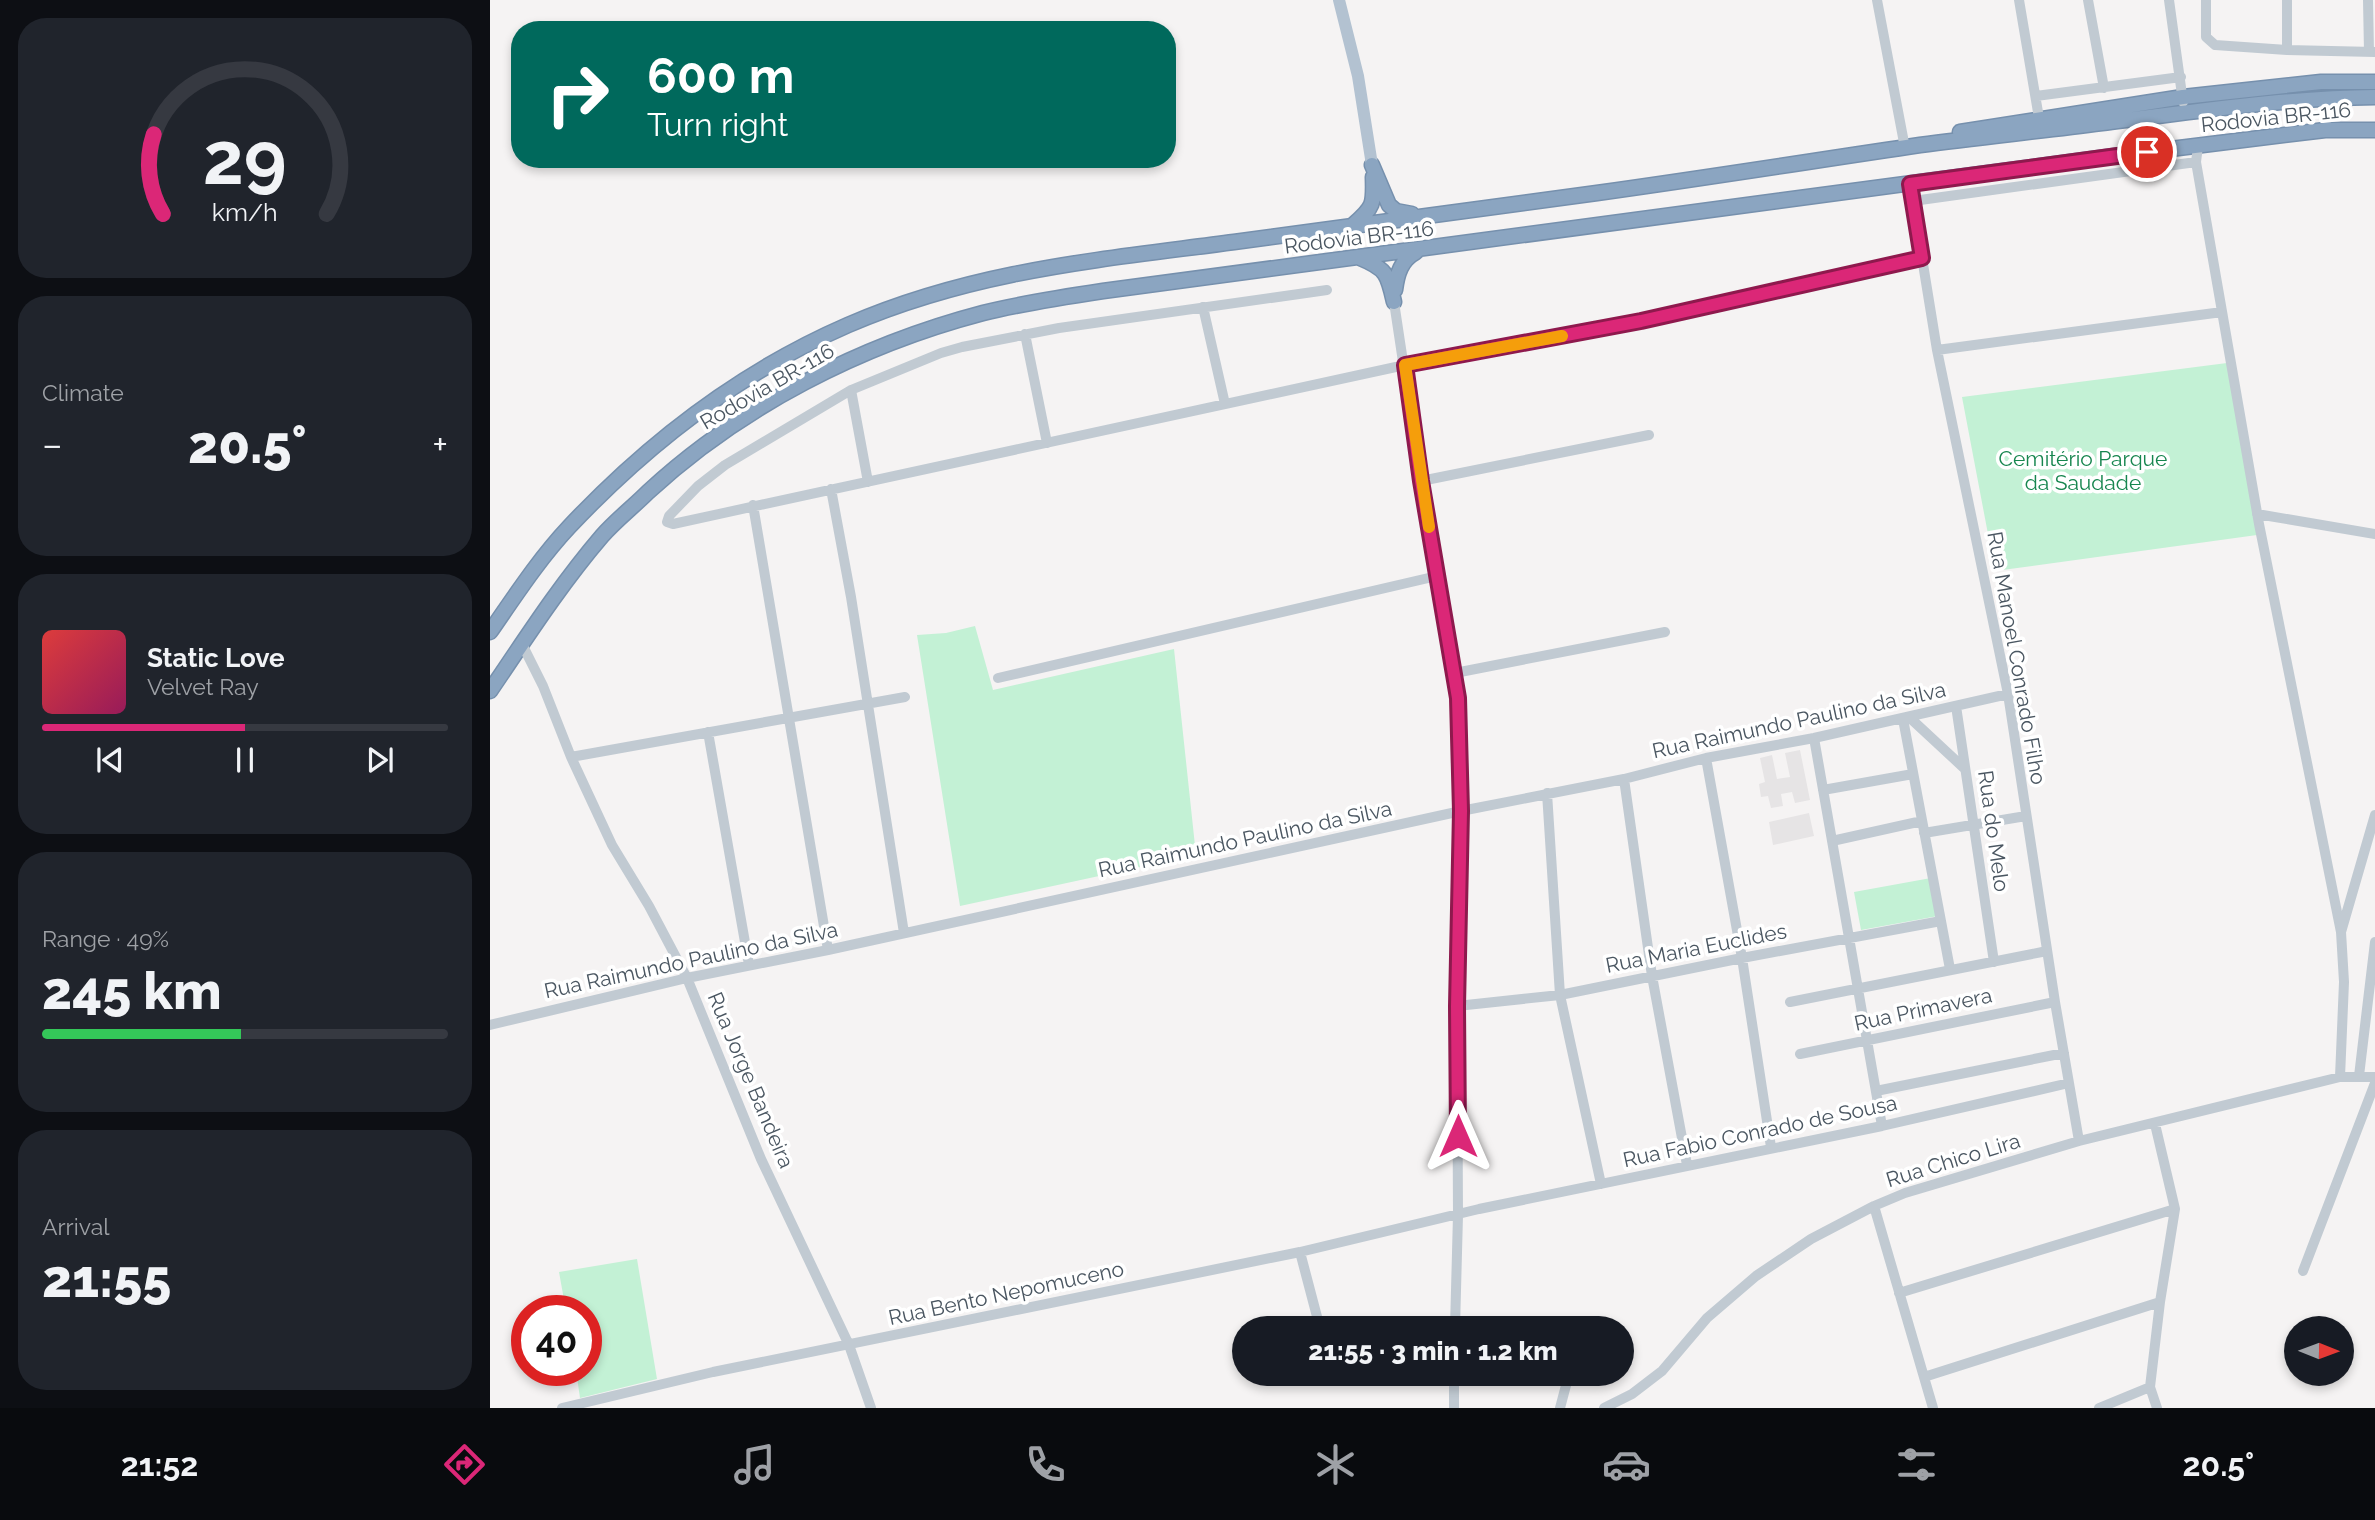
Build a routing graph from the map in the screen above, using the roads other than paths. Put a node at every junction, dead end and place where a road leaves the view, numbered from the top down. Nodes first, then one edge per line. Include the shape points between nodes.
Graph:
1 (1339, 0) edge
2 (1877, 0) edge
3 (2019, 0) edge
4 (2088, 0) edge
5 (2169, 0) edge
6 (2206, 0) edge
7 (2287, 0) edge
8 (2368, 0) edge
9 (2287, 50) junction
10 (2372, 52) edge
11 (2181, 77) junction
12 (2375, 82) edge
13 (2104, 88) junction
14 (2036, 96) junction
15 (2183, 97) junction
16 (2375, 97) edge
17 (2184, 113) junction
18 (2039, 118) junction
19 (2375, 130) edge
20 (2198, 146) junction
21 (1911, 147) junction
22 (2196, 162) junction
23 (1372, 165) junction
24 (1910, 184) junction
25 (1913, 201) junction
26 (1420, 216) junction
27 (1352, 225) junction
28 (1418, 251) junction
29 (1359, 258) junction
30 (1922, 258) junction
31 (1327, 290) dead end
32 (1394, 302) junction
33 (1203, 307) junction
34 (2222, 312) junction
35 (1025, 334) junction
36 (1937, 349) junction
37 (1405, 365) junction
38 (851, 390) junction
39 (1225, 404) junction
40 (1649, 435) dead end
41 (1046, 443) junction
42 (1421, 481) junction
43 (868, 482) junction
44 (831, 489) junction
45 (753, 505) junction
46 (2257, 513) junction
47 (2375, 534) edge
48 (1437, 576) junction
49 (490, 632) edge
50 (1665, 632) dead end
51 (522, 644) junction
52 (1455, 673) junction
53 (998, 678) dead end
54 (490, 691) edge
55 (2008, 694) junction
56 (905, 698) dead end
57 (867, 705) junction
58 (1956, 706) junction
59 (788, 717) junction
60 (1906, 718) junction
61 (709, 732) junction
62 (1814, 738) junction
63 (571, 757) junction
64 (1706, 758) junction
65 (1965, 770) junction
66 (1913, 774) junction
67 (1624, 779) junction
68 (1823, 790) junction
69 (1547, 793) junction
70 (1461, 811) junction
71 (2375, 815) edge
72 (2026, 817) junction
73 (1922, 821) junction
74 (1973, 825) junction
75 (1924, 833) junction
76 (1832, 841) junction
77 (1941, 921) junction
78 (2342, 932) junction
79 (904, 933) junction
80 (1849, 937) junction
81 (2375, 942) edge
82 (828, 950) junction
83 (2048, 951) junction
84 (1742, 958) junction
85 (1994, 962) junction
86 (749, 965) junction
87 (1950, 969) junction
88 (1652, 976) junction
89 (687, 978) junction
90 (1858, 988) junction
91 (1560, 995) junction
92 (1790, 1002) dead end
93 (2055, 1002) junction
94 (1457, 1006) junction
95 (490, 1025) edge
96 (1867, 1040) junction
97 (2064, 1053) junction
98 (1800, 1054) dead end
99 (2359, 1076) junction
100 (2340, 1077) junction
101 (2375, 1077) edge
102 (2069, 1083) junction
103 (2375, 1083) edge
104 (1876, 1091) junction
105 (2155, 1124) junction
106 (1882, 1126) junction
107 (2079, 1141) junction
108 (1771, 1147) junction
109 (1686, 1165) junction
110 (1601, 1184) junction
111 (1874, 1206) junction
112 (2175, 1209) junction
113 (1458, 1215) junction
114 (1300, 1252) junction
115 (2303, 1271) dead end
116 (1899, 1293) junction
117 (2160, 1302) junction
118 (1317, 1316) edge
119 (1455, 1316) edge
120 (849, 1345) junction
121 (1924, 1377) junction
122 (1454, 1386) edge
123 (1566, 1386) edge
124 (2150, 1387) junction
125 (562, 1408) edge
126 (871, 1408) edge
127 (1454, 1408) edge
128 (1560, 1408) edge
129 (1604, 1408) edge
130 (1933, 1408) edge
131 (2099, 1408) edge
132 (2157, 1408) edge

1 - 23 main road via 1358,76
2 - 21 street
3 - 14 street
4 - 13 street
5 - 11 street
6 - 9 street via 2206,37 2211,43
7 - 9 street
8 - 10 street
9 - 10 street
11 - 13 street
11 - 15 street
12 - 15 highway via 2321,82
13 - 14 street
14 - 18 street
15 - 17 street
15 - 18 highway
16 - 17 highway, Rodovia BR-116 via 2303,99
17 - 21 highway, Rodovia BR-116
18 - 21 highway via 1962,131
19 - 20 highway, Rodovia BR-116 via 2325,130
20 - 22 street
20 - 24 highway, Rodovia BR-116
21 - 26 highway, Rodovia BR-116
22 - 25 street
22 - 34 street
23 - 26 highway via 1389,205
23 - 27 highway via 1374,201
24 - 25 street, Rua Manoel Conrado Filho
24 - 28 highway, Rodovia BR-116
25 - 30 street, Rua Manoel Conrado Filho
26 - 27 highway, Rodovia BR-116
27 - 49 highway, Rodovia BR-116 via 1000,275 906,302 844,327 745,380 620,476 568,528
28 - 29 highway, Rodovia BR-116
28 - 32 highway via 1404,261 1397,274
29 - 32 highway via 1386,273
29 - 51 highway, Rodovia BR-116 via 1005,308 907,337 848,362 768,404 675,468 603,534
30 - 36 street, Rua Manoel Conrado Filho
30 - 37 street via 1641,321
31 - 33 street
32 - 37 street
33 - 35 street
33 - 39 street
34 - 36 street
34 - 46 street
35 - 38 street via 941,353
35 - 41 street
36 - 55 street, Rua Manoel Conrado Filho
37 - 39 street
37 - 42 street
38 - 43 street
38 - 45 street via 725,464 698,486 667,522
39 - 41 street
40 - 42 street
41 - 43 street
42 - 48 street
43 - 44 street
44 - 45 street
44 - 57 street
45 - 59 street
46 - 47 street
46 - 78 street
48 - 52 street
48 - 53 street
50 - 52 street
51 - 54 highway, Rodovia BR-116
51 - 63 street, Rua Jorge Bandeira
52 - 70 street
55 - 58 street, Rua Raimundo Paulino da Silva
55 - 72 street, Rua Manoel Conrado Filho
56 - 57 street
57 - 59 street
57 - 79 street
58 - 60 street, Rua Raimundo Paulino da Silva
58 - 65 street, Rua do Melo
59 - 61 street
59 - 82 street
60 - 62 street, Rua Raimundo Paulino da Silva
60 - 65 street
60 - 66 street
61 - 63 street
61 - 86 street
62 - 64 street, Rua Raimundo Paulino da Silva
62 - 68 street
63 - 89 street, Rua Jorge Bandeira via 612,845
64 - 67 street, Rua Raimundo Paulino da Silva
64 - 84 street
65 - 74 street, Rua do Melo
66 - 68 street
66 - 73 street
67 - 69 street, Rua Raimundo Paulino da Silva
67 - 88 street
68 - 76 street
69 - 70 street, Rua Raimundo Paulino da Silva
69 - 91 street
70 - 79 street, Rua Raimundo Paulino da Silva
70 - 94 street
71 - 78 street
72 - 74 street
72 - 83 street, Rua Manoel Conrado Filho
73 - 75 street
73 - 76 street
74 - 75 street
74 - 85 street, Rua do Melo
75 - 77 street
76 - 80 street
77 - 80 street, Rua Maria Euclides
77 - 87 street
78 - 100 street
79 - 82 street, Rua Raimundo Paulino da Silva
80 - 84 street, Rua Maria Euclides
80 - 90 street
81 - 99 street
82 - 86 street, Rua Raimundo Paulino da Silva
83 - 85 street
83 - 93 street, Rua Manoel Conrado Filho
84 - 88 street, Rua Maria Euclides
84 - 108 street
85 - 87 street
86 - 89 street, Rua Raimundo Paulino da Silva
87 - 90 street
88 - 91 street, Rua Maria Euclides
88 - 109 street
89 - 95 street, Rua Raimundo Paulino da Silva
89 - 120 street, Rua Jorge Bandeira via 761,1158
90 - 92 street
90 - 96 street
91 - 94 street, Rua Maria Euclides
91 - 110 street
93 - 96 street, Rua Primavera
93 - 97 street, Rua Manoel Conrado Filho
94 - 113 street
96 - 98 street, Rua Primavera
96 - 104 street
97 - 102 street, Rua Manoel Conrado Filho
97 - 104 street
99 - 100 street, Rua Chico Lira
99 - 101 street, Rua Chico Lira
100 - 105 street, Rua Chico Lira
102 - 106 street, Rua Fabio Conrado de Sousa
102 - 107 street, Rua Manoel Conrado Filho
103 - 115 street
104 - 106 street
105 - 107 street, Rua Chico Lira
105 - 112 street
106 - 108 street, Rua Fabio Conrado de Sousa
107 - 111 street, Rua Chico Lira
108 - 109 street, Rua Fabio Conrado de Sousa
109 - 110 street, Rua Fabio Conrado de Sousa
110 - 113 street, Rua Fabio Conrado de Sousa
111 - 116 street
111 - 129 street, Rua Chico Lira via 1756,1276 1707,1318 1662,1371
112 - 116 street
112 - 117 street
113 - 114 street, Rua Bento Nepomuceno
113 - 119 street
114 - 118 street
114 - 120 street, Rua Bento Nepomuceno
116 - 121 street
117 - 121 street
117 - 124 street
120 - 125 street, Rua Bento Nepomuceno
120 - 126 street, Rua Jorge Bandeira
121 - 130 street
122 - 127 street
123 - 128 street
124 - 131 street
124 - 132 street

